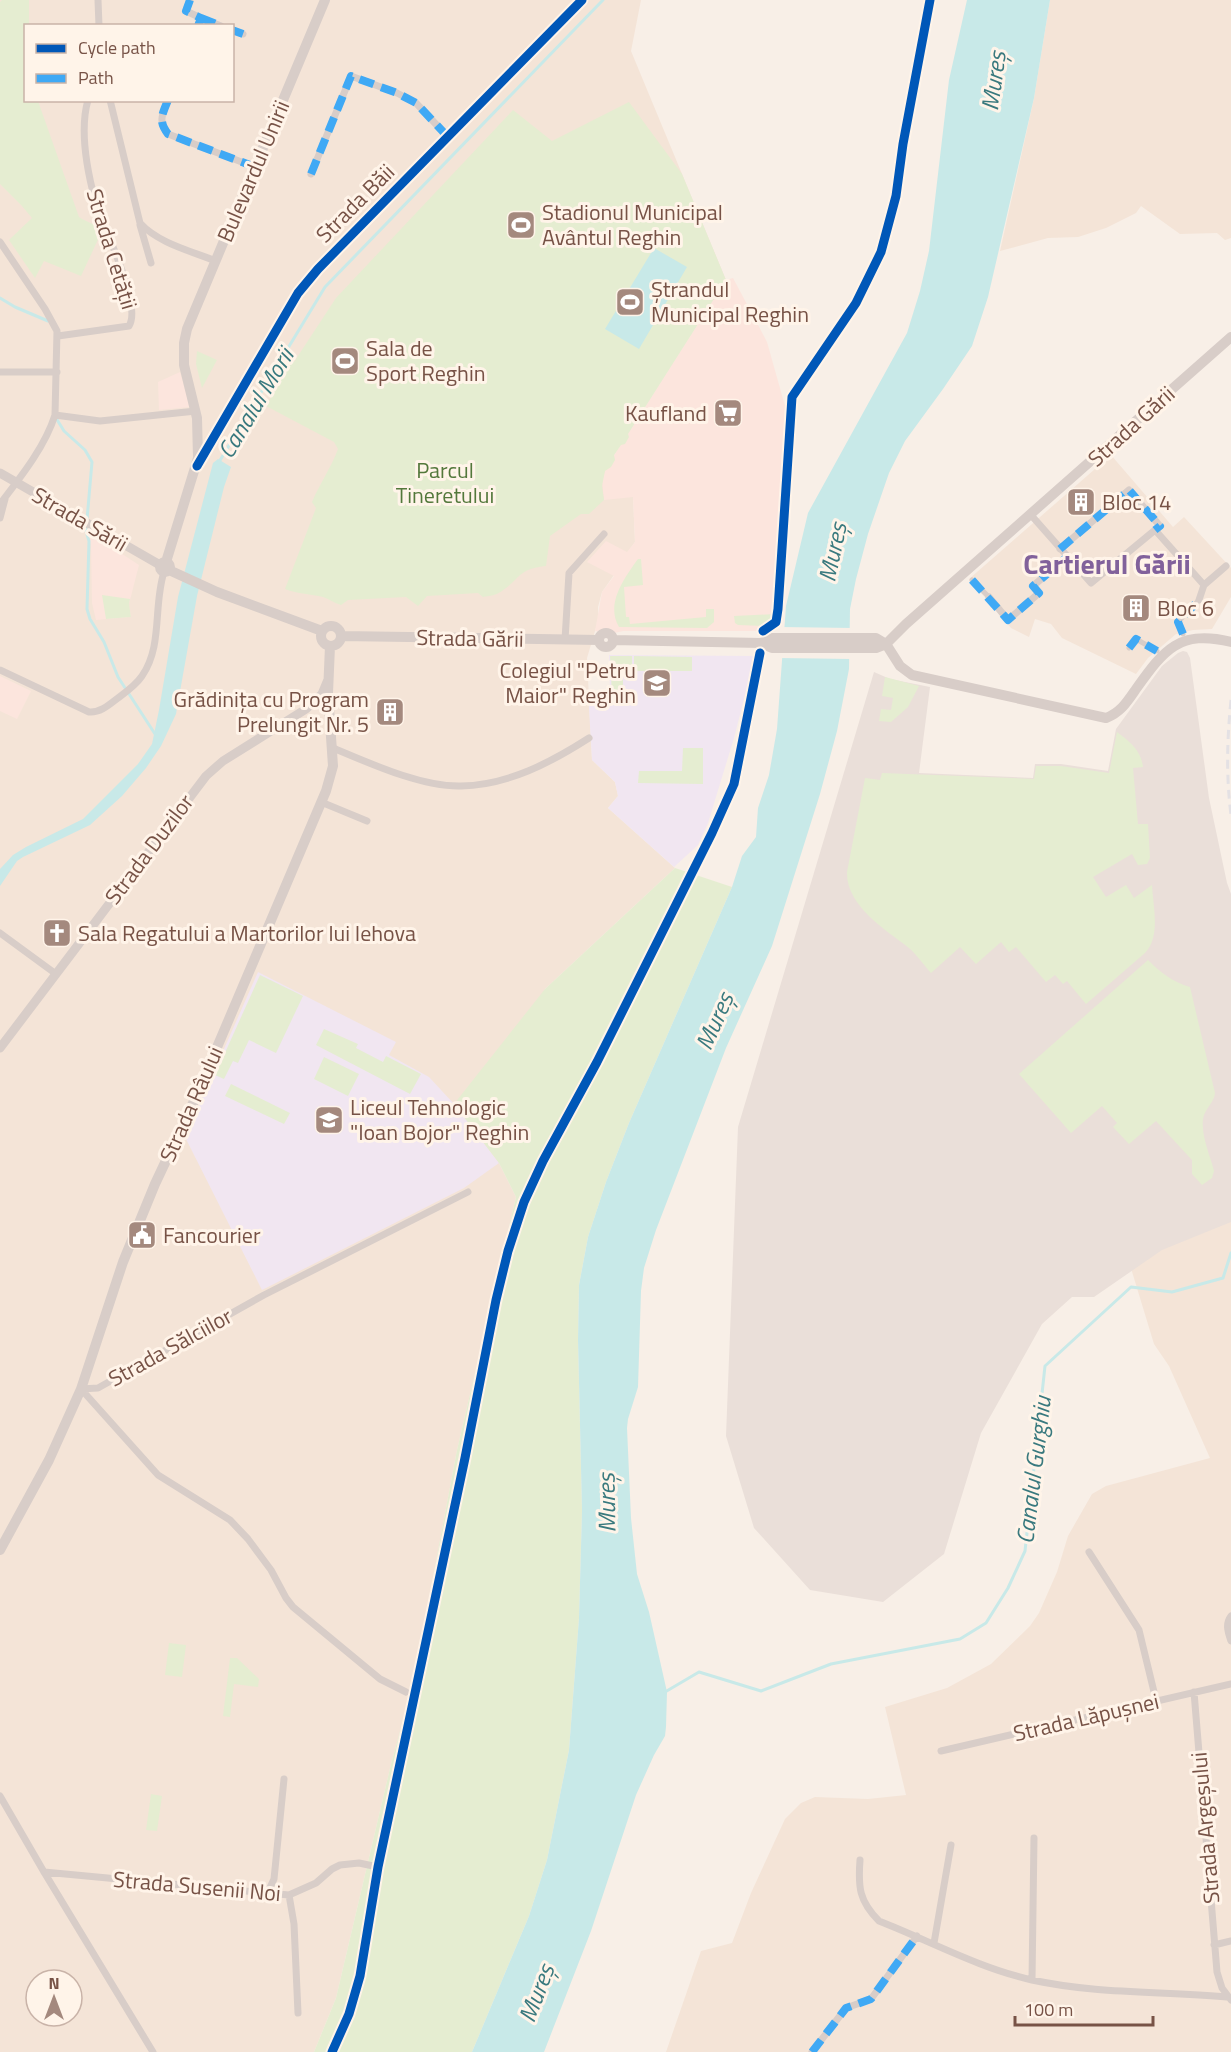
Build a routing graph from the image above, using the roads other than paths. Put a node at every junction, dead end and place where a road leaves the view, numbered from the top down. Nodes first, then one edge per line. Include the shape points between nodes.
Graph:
1 (98, 0) edge
2 (190, 0) edge
3 (325, 0) edge
4 (582, 0) edge
5 (201, 18) junction
6 (99, 24) edge
7 (199, 24) edge
8 (216, 24) edge
9 (234, 31) edge
10 (243, 34) dead end
11 (87, 102) edge
12 (110, 102) edge
13 (167, 102) edge
14 (447, 137) junction
15 (255, 167) junction
16 (311, 174) dead end
17 (140, 223) junction
18 (0, 242) edge
19 (216, 261) junction
20 (150, 263) dead end
21 (58, 336) junction
22 (1231, 337) edge
23 (0, 372) edge
24 (53, 372) junction
25 (196, 411) junction
26 (55, 415) junction
27 (197, 466) junction
28 (0, 473) edge
29 (16, 482) junction
30 (6, 497) junction
31 (0, 504) edge
32 (1030, 515) junction
33 (0, 518) edge
34 (1155, 530) junction
35 (604, 534) dead end
36 (1060, 549) junction
37 (1067, 557) junction
38 (1226, 566) dead end
39 (167, 569) junction
40 (972, 580) dead end
41 (1204, 585) junction
42 (989, 597) joint
43 (1199, 600) joint
44 (322, 631) junction
45 (1183, 634) dead end
46 (341, 636) junction
47 (566, 640) junction
48 (1231, 642) edge
49 (879, 644) junction
50 (330, 646) junction
51 (1129, 648) dead end
52 (1157, 651) dead end
53 (0, 670) edge
54 (327, 682) junction
55 (589, 738) dead end
56 (333, 748) junction
57 (321, 802) junction
58 (367, 820) dead end
59 (0, 933) edge
60 (56, 974) junction
61 (0, 1048) edge
62 (468, 1192) dead end
63 (81, 1389) junction
64 (0, 1550) edge
65 (1089, 1552) dead end
66 (1231, 1616) edge
67 (1231, 1641) edge
68 (1231, 1684) edge
69 (406, 1692) dead end
70 (1194, 1692) junction
71 (1156, 1700) junction
72 (941, 1751) dead end
73 (284, 1779) dead end
74 (0, 1796) edge
75 (1034, 1838) dead end
76 (951, 1845) dead end
77 (860, 1860) dead end
78 (378, 1867) dead end
79 (44, 1872) junction
80 (267, 1894) junction
81 (290, 1895) junction
82 (917, 1936) junction
83 (1231, 1941) edge
84 (934, 1943) junction
85 (1214, 1945) junction
86 (1032, 1980) junction
87 (1229, 1999) edge
88 (298, 2013) dead end
89 (153, 2052) edge
90 (812, 2052) edge

1 - 6 street
2 - 5 street via 186,11
3 - 15 main road, Bulevardul Unirii
4 - 14 street, Strada Băii
5 - 7 street
5 - 8 street
9 - 10 street
11 - 21 street, Strada Cetății via 85,149 95,201 121,268 132,321 129,326
12 - 17 street
13 - 15 street via 162,125 168,134
14 - 16 street via 416,103 351,76
14 - 27 street, Strada Băii via 298,293
15 - 19 main road, Bulevardul Unirii
17 - 19 street via 159,238
17 - 20 street
18 - 21 street via 45,309
19 - 25 main road, Bulevardul Unirii via 184,343 185,374
21 - 24 street
22 - 32 main road, Strada Gării
23 - 24 street
24 - 26 street
25 - 26 street via 100,421
25 - 27 main road, Bulevardul Unirii
26 - 29 street
27 - 39 main road, Bulevardul Unirii
28 - 29 street, Strada Sării
29 - 30 street
29 - 39 street, Strada Sării
30 - 31 street
30 - 33 street
32 - 36 street
32 - 49 main road, Strada Gării
34 - 36 street, Strada Gării via 1160,526 1129,490
34 - 37 street via 1091,583
34 - 41 street, Strada Gării
35 - 47 street via 568,573
36 - 37 street
37 - 42 street via 1034,586 1039,593 1008,621
38 - 41 street
39 - 44 main road, Strada Sării
39 - 53 street via 159,589 150,660 133,686 100,711 89,712
40 - 42 street
41 - 43 street
43 - 45 street via 1178,622
44 - 46 main road via 332,627
44 - 50 main road via 322,641
46 - 47 main road, Strada Gării
46 - 50 main road via 338,643
47 - 49 main road, Strada Gării via 599,639 606,632 613,640
48 - 49 main road via 1199,637 1174,646 1156,662 1122,709 1107,718 912,675
50 - 54 main road, Strada Râului
51 - 52 street via 1136,639
54 - 56 main road, Strada Râului
54 - 60 street, Strada Duzilor via 322,694 306,709 206,776
55 - 56 street via 555,760 520,774 486,784 459,786 407,777
56 - 57 main road, Strada Râului via 330,780
57 - 58 street
57 - 63 main road, Strada Râului via 151,1193 123,1262
59 - 60 street
60 - 61 street, Strada Duzilor
62 - 63 street, Strada Sălciilor via 264,1295 98,1388
63 - 64 main road, Strada Râului via 49,1460
63 - 69 street, Strada Sălciilor via 158,1475 230,1520 271,1570 293,1607 380,1678
65 - 71 street via 1139,1630
66 - 67 street via 1227,1630
68 - 70 street, Strada Lăpușnei
70 - 71 street, Strada Lăpușnei
70 - 85 street, Strada Argeșului
71 - 72 street, Strada Lăpușnei
73 - 80 street via 274,1879
74 - 79 street
75 - 86 street
76 - 84 street
77 - 82 street, Strada Argeșului via 861,1893 867,1909 879,1921
78 - 81 street, Strada Susenii Noi via 340,1865 316,1883
79 - 80 street, Strada Susenii Noi
79 - 89 street
80 - 81 street, Strada Susenii Noi
81 - 88 street
82 - 84 street, Strada Argeșului
82 - 90 street via 871,1999 846,2007
83 - 85 street
84 - 86 street, Strada Argeșului
85 - 87 street, Strada Argeșului via 1216,1972
86 - 87 street, Strada Argeșului via 1072,1987

